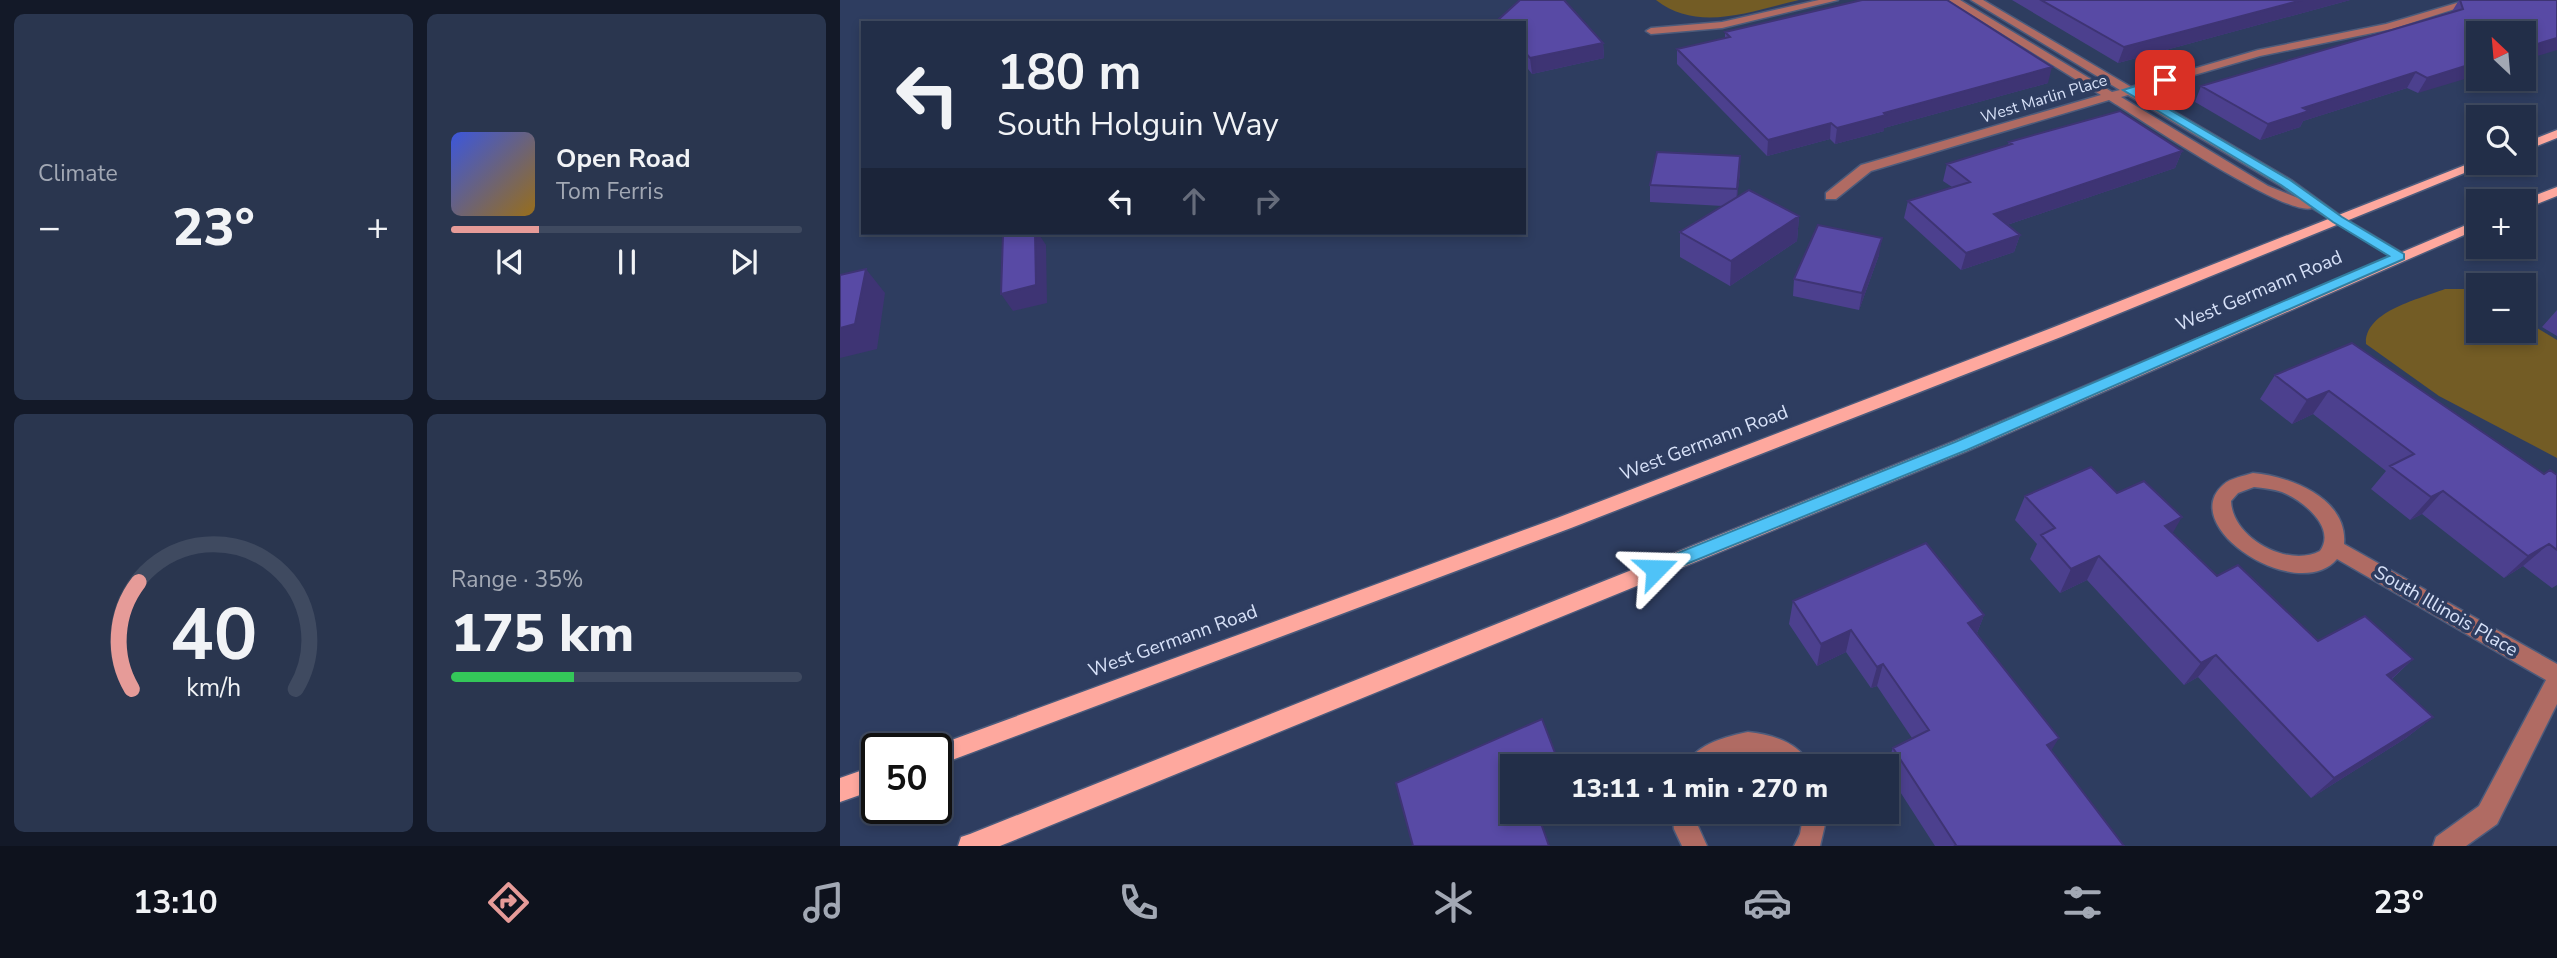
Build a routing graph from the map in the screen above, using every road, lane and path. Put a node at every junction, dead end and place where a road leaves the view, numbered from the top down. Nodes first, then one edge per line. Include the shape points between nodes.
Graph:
1 (1833, 0) edge
2 (1953, 0) edge
3 (1976, 0) edge
4 (2478, 0) edge
5 (1651, 31) dead end
6 (2129, 90) junction
7 (2109, 96) junction
8 (2557, 134) edge
9 (2536, 142) edge
10 (2466, 170) edge
11 (2557, 191) edge
12 (1830, 196) dead end
13 (2536, 200) edge
14 (2337, 220) junction
15 (2466, 230) edge
16 (2399, 257) junction
17 (2334, 548) junction
18 (2557, 675) edge
19 (2557, 681) edge
20 (952, 749) edge
21 (1715, 754) edge
22 (1782, 754) edge
23 (861, 783) edge
24 (840, 790) edge
25 (1685, 824) edge
26 (1814, 824) edge
27 (970, 846) edge
28 (1695, 846) edge
29 (1807, 846) edge
30 (2445, 846) edge

1 - 5 street via 1722,25
2 - 7 street
3 - 6 street
4 - 6 street, West Marlin Place via 2388,27 2258,53
6 - 7 street, West Marlin Place
6 - 14 street via 2286,183
7 - 12 street, West Marlin Place via 1866,168
7 - 14 street via 2263,188
8 - 9 main road
10 - 14 main road, West Germann Road
11 - 13 main road
14 - 16 street
14 - 20 main road, West Germann Road via 1577,518
15 - 16 main road, West Germann Road
16 - 27 main road, West Germann Road via 1961,446
17 - 17 street via 2336,535 2330,521 2313,502 2288,487 2270,481 2245,482 2227,490 2221,501 2228,528 2266,557 2296,565 2314,564
17 - 18 street, South Illinois Place
19 - 30 street via 2488,815
21 - 22 street via 1733,744 1754,743
23 - 24 main road
25 - 28 street
26 - 29 street

